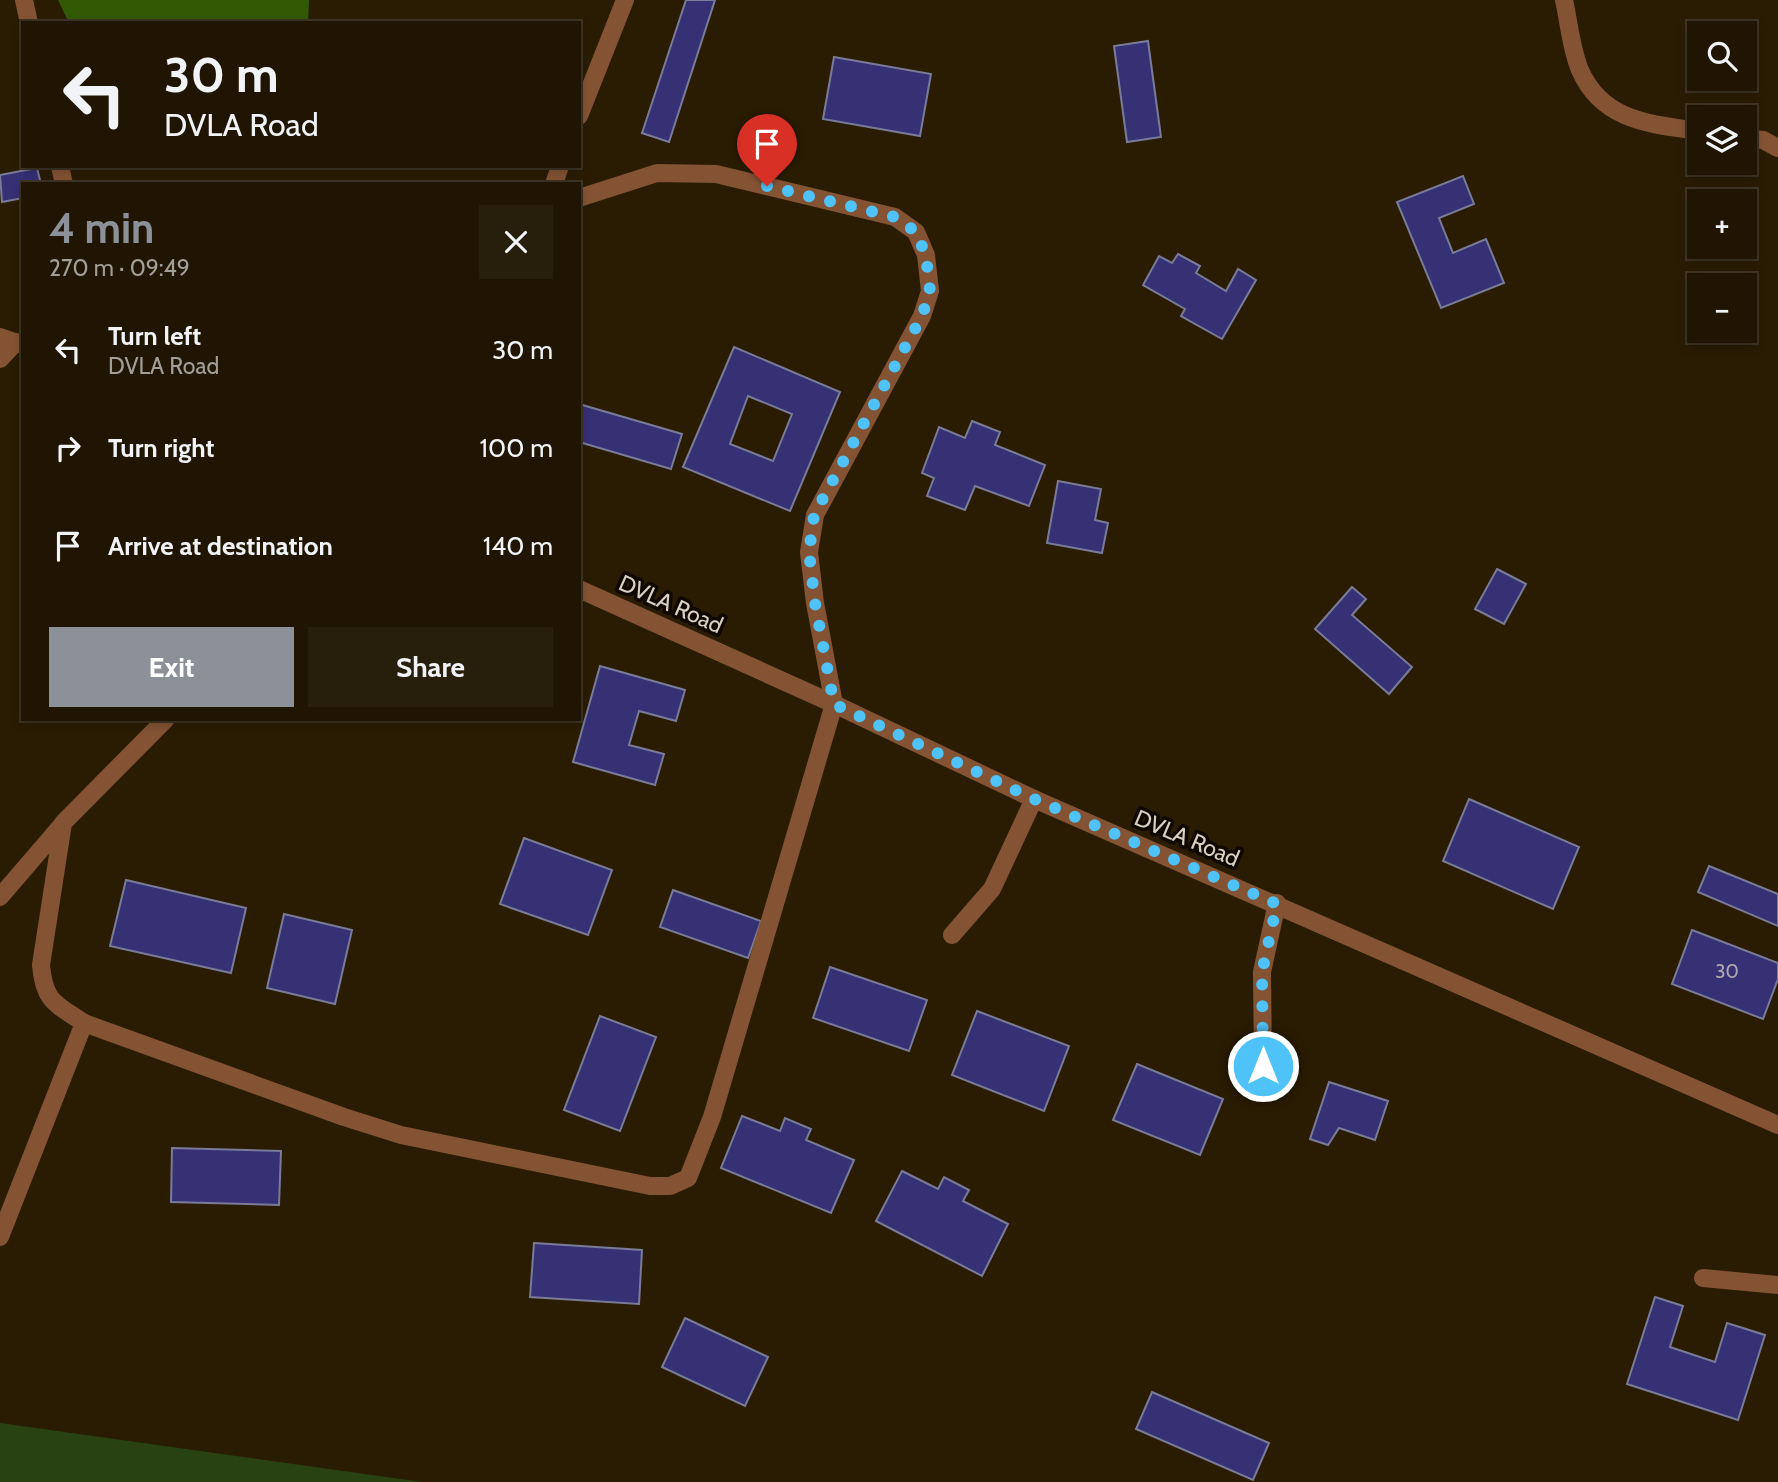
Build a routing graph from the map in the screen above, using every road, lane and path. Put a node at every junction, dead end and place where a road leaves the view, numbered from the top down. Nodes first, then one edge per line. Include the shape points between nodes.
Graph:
1 (24, 0) edge
2 (625, 0) edge
3 (1564, 0) edge
4 (29, 21) edge
5 (581, 111) edge
6 (1687, 129) edge
7 (1757, 140) edge
8 (1778, 148) edge
9 (581, 197) edge
10 (13, 341) edge
11 (0, 359) edge
12 (581, 590) edge
13 (834, 704) junction
14 (164, 721) edge
15 (1034, 799) junction
16 (63, 823) junction
17 (0, 897) edge
18 (1277, 904) junction
19 (952, 935) dead end
20 (84, 1023) junction
21 (1263, 1066) dead end
22 (1778, 1125) edge
23 (0, 1237) edge
24 (1703, 1278) dead end
25 (1778, 1285) edge

1 - 4 street
2 - 5 street
3 - 6 street via 1578,68 1591,91 1607,105 1643,123
7 - 8 street
9 - 13 street via 657,173 716,174 895,217 916,232 926,256 930,291 922,316 814,515 809,552
10 - 11 street
12 - 13 street, DVLA Road
13 - 15 street, DVLA Road
13 - 20 street via 712,1117 688,1178 670,1186 650,1186 401,1135
14 - 16 street
15 - 18 street, DVLA Road
15 - 19 street via 992,889
16 - 17 street
16 - 20 street via 41,965 42,985 50,1000
18 - 21 street via 1262,972
18 - 22 street, DVLA Road
20 - 23 street
24 - 25 street

